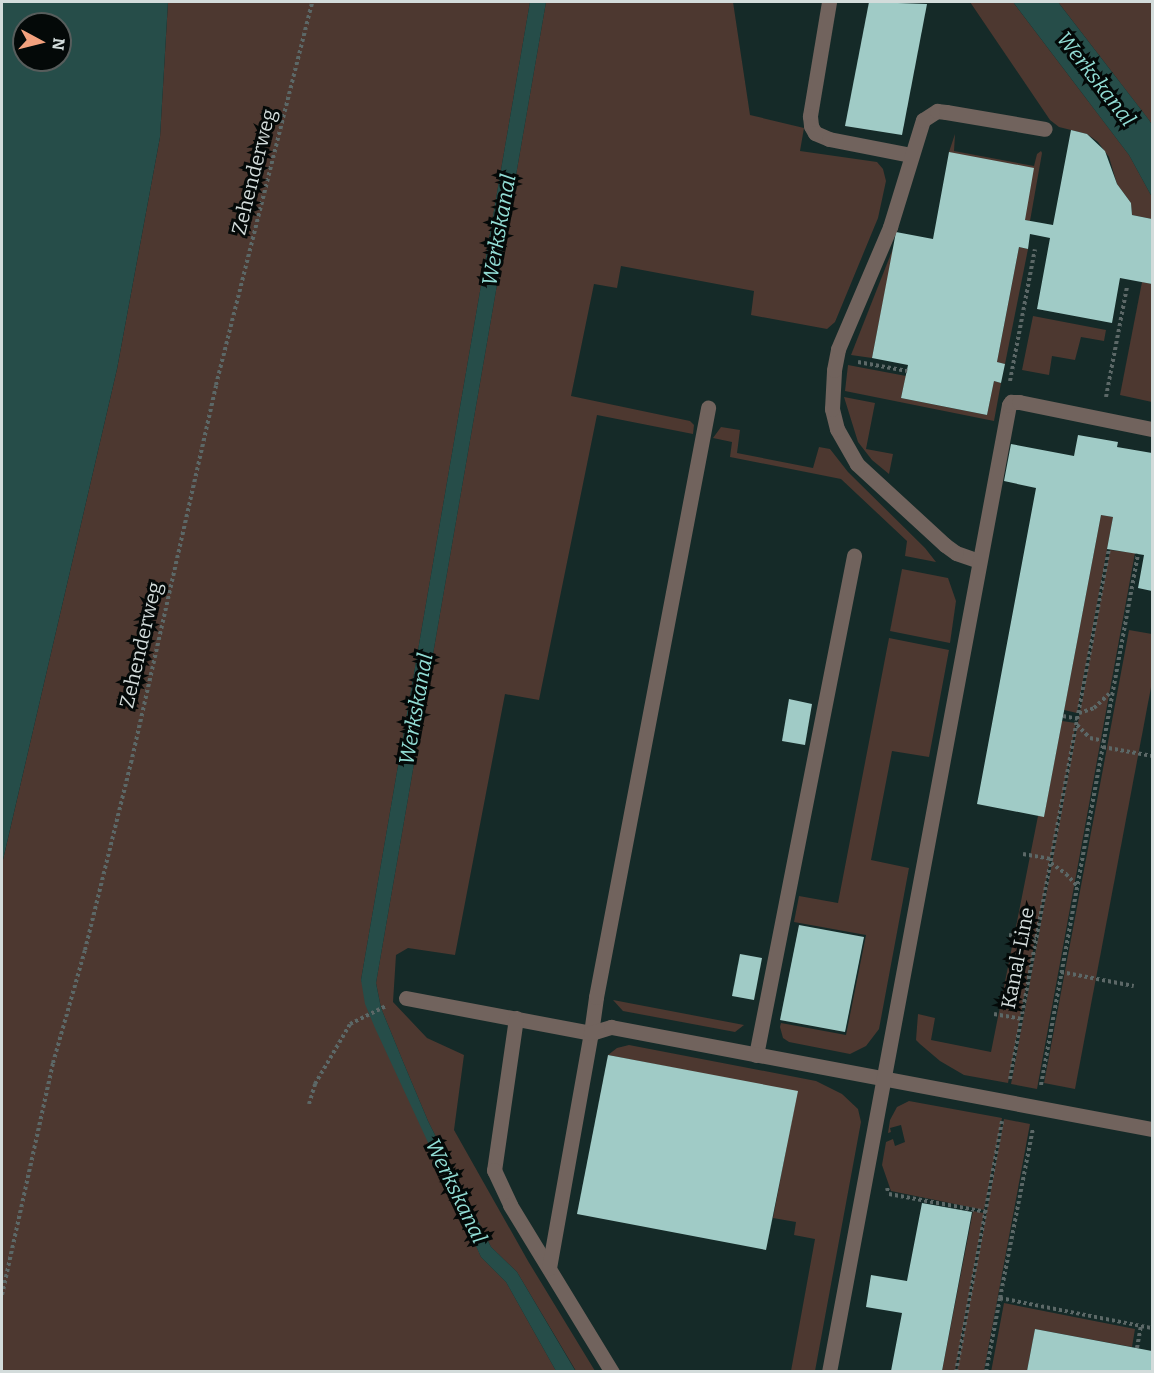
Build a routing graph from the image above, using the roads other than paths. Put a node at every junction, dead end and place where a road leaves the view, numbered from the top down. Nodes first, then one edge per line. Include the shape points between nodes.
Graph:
1 (829, 2) edge
2 (1045, 129) dead end
3 (911, 155) junction
4 (708, 408) dead end
5 (1152, 429) edge
6 (854, 556) dead end
7 (979, 561) junction
8 (399, 1000) road end
9 (516, 1018) junction
10 (591, 1032) junction
11 (756, 1054) junction
12 (883, 1078) junction
13 (1152, 1130) edge
14 (549, 1268) junction
15 (612, 1371) edge
16 (829, 1371) edge

1 - 3 lane via 811,126 815,133 829,139
2 - 3 lane via 937,111 923,120
3 - 7 lane via 890,227 837,358 831,387 832,409 847,450 857,464 945,545
4 - 10 lane
5 - 7 lane via 1011,402
6 - 11 lane
7 - 12 lane
8 - 9 lane
9 - 10 lane
9 - 14 lane via 494,1170
10 - 11 lane via 611,1027
10 - 14 lane
11 - 12 lane
12 - 13 lane
12 - 16 lane
14 - 15 lane

